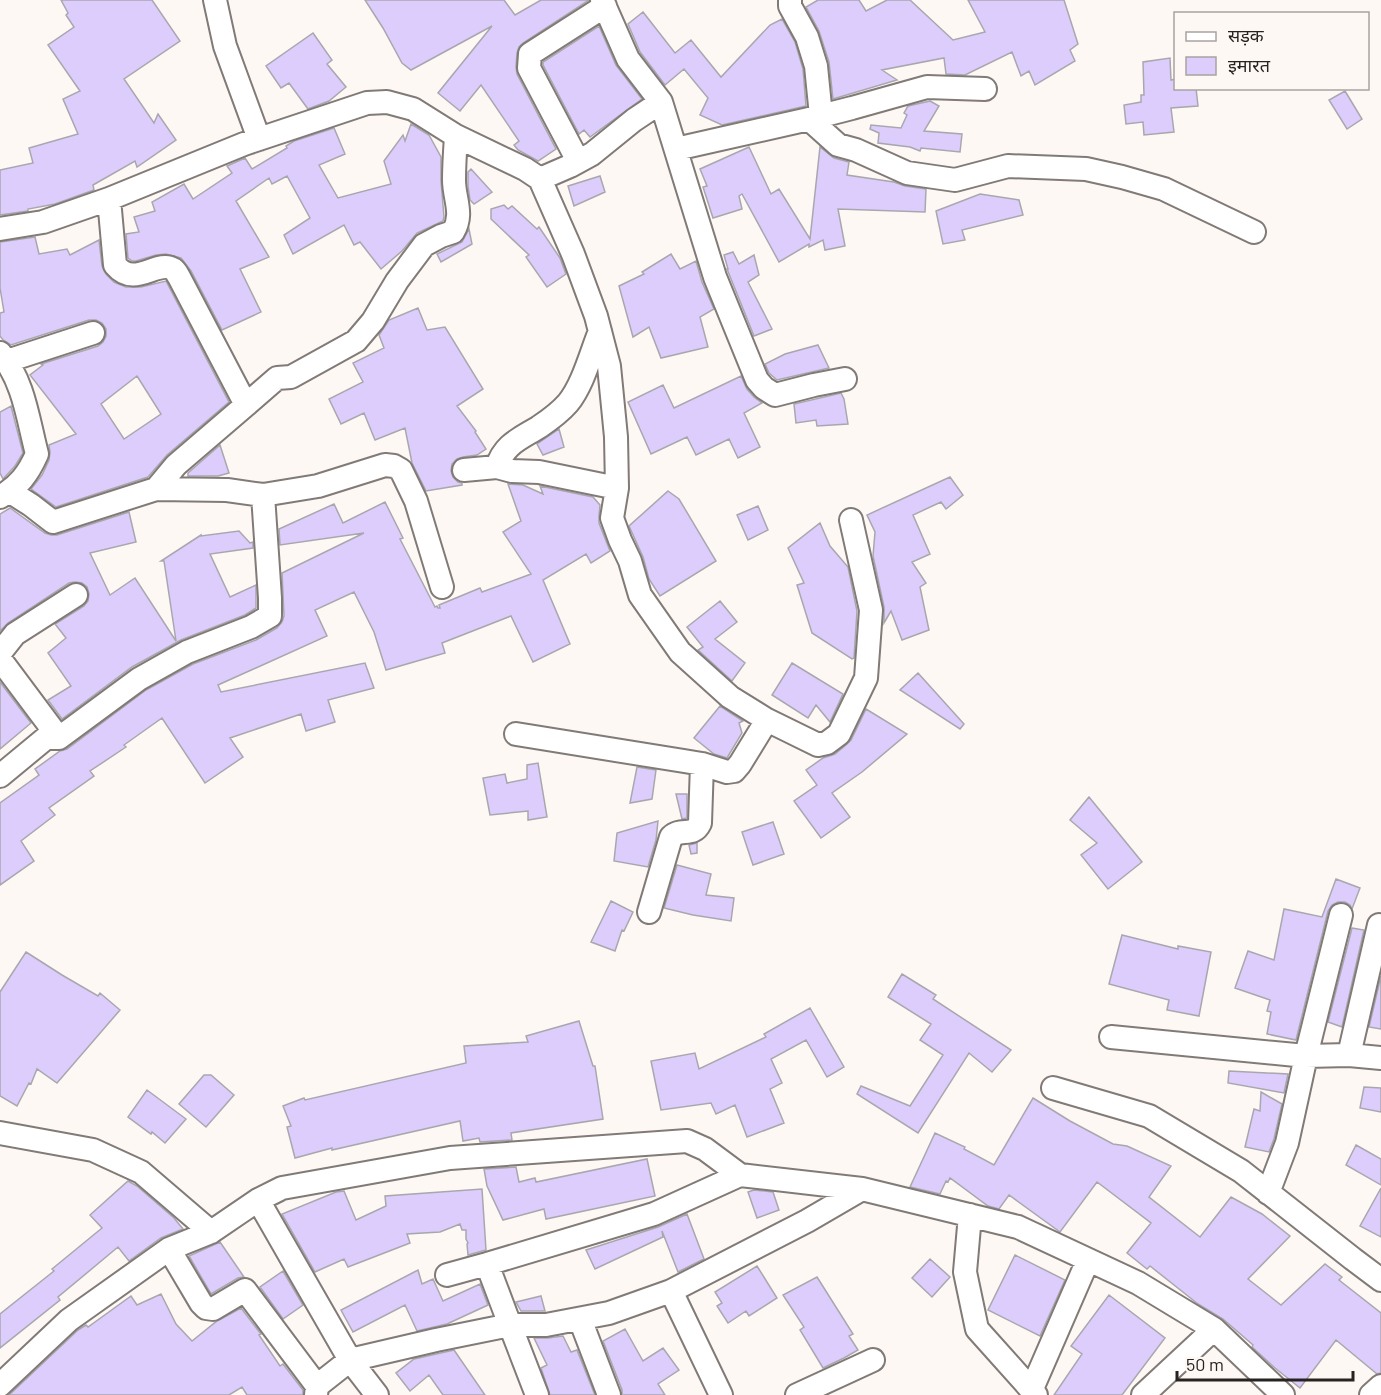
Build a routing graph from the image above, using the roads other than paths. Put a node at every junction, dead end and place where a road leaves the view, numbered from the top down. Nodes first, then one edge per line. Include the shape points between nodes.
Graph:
1 (214, 0) edge
2 (790, 0) edge
3 (603, 3) edge
4 (985, 89) dead end
5 (661, 102) junction
6 (815, 117) junction
7 (456, 136) junction
8 (259, 139) junction
9 (676, 149) junction
10 (578, 161) junction
11 (540, 179) junction
12 (109, 199) junction
13 (0, 229) edge
14 (1254, 232) dead end
15 (600, 331) junction
16 (93, 333) dead end
17 (3, 357) edge
18 (845, 379) dead end
19 (246, 405) junction
20 (497, 467) junction
21 (464, 470) dead end
22 (617, 488) junction
23 (156, 489) junction
24 (5, 494) edge
25 (263, 495) junction
26 (851, 520) dead end
27 (442, 587) dead end
28 (76, 595) dead end
29 (0, 653) edge
30 (0, 658) edge
31 (767, 720) junction
32 (516, 734) dead end
33 (59, 738) junction
34 (702, 764) junction
35 (0, 776) edge
36 (650, 912) dead end
37 (1341, 915) dead end
38 (1379, 925) dead end
39 (1111, 1037) dead end
40 (1349, 1054) junction
41 (1306, 1056) junction
42 (1381, 1058) edge
43 (1053, 1088) dead end
44 (0, 1133) edge
45 (740, 1175) junction
46 (861, 1189) junction
47 (1268, 1193) junction
48 (258, 1200) junction
49 (970, 1215) junction
50 (211, 1232) junction
51 (169, 1249) junction
52 (1088, 1260) junction
53 (487, 1264) junction
54 (447, 1275) dead end
55 (1381, 1280) edge
56 (671, 1291) junction
57 (580, 1319) junction
58 (510, 1325) junction
59 (1214, 1329) junction
60 (350, 1360) junction
61 (873, 1360) dead end
62 (0, 1385) edge
63 (1381, 1386) edge
64 (316, 1390) edge
65 (1034, 1393) edge
66 (719, 1394) edge
67 (377, 1395) edge
68 (537, 1395) edge
69 (609, 1395) edge
70 (797, 1395) edge
71 (1143, 1395) edge
72 (1283, 1395) edge
73 (1371, 1395) edge

1 - 8 street via 225,46
2 - 6 street via 816,66
3 - 5 street via 628,58
3 - 10 street via 530,54 529,68
4 - 6 street via 927,87
5 - 9 street
5 - 10 street
6 - 9 street
6 - 14 street via 838,145 908,173 955,180 1008,166 1086,169 1164,189
7 - 8 street via 413,109 387,102 367,103
7 - 11 street
7 - 19 street via 454,182 459,214 453,232 424,245 356,341 291,376 277,378
8 - 12 street
9 - 18 street via 715,277 757,380 775,395
10 - 11 street
11 - 15 street via 573,254
12 - 13 street via 43,222
12 - 19 street via 115,265 128,276 166,267 173,269
15 - 20 street via 585,372 567,404 510,445 500,456
15 - 22 street via 609,366
16 - 17 street
17 - 24 street via 18,380 37,454 28,473
19 - 23 street via 176,465
20 - 21 street
20 - 22 street
22 - 31 street via 612,518 640,595 680,652 730,697
23 - 24 street via 52,522 31,505
23 - 25 street
25 - 27 street via 318,486 386,465 394,466 401,470 416,501
25 - 33 street via 270,616 187,652 139,679
26 - 31 street via 871,610 866,678 839,734 827,742 818,745
28 - 29 street via 15,634
30 - 33 street
31 - 34 street via 734,771
32 - 34 street
33 - 35 street via 46,738
34 - 36 street via 699,823 693,831 671,837
37 - 41 street
38 - 40 street
39 - 41 street
40 - 41 street
40 - 42 street
41 - 47 street via 1287,1143
43 - 47 street via 1149,1116
44 - 50 street via 93,1150 141,1172
45 - 46 street
45 - 48 street via 687,1141 450,1158 282,1188
45 - 53 street via 654,1214
46 - 49 street
46 - 56 street
47 - 55 street
48 - 50 street
48 - 60 street
49 - 52 street via 1018,1227
49 - 65 street via 965,1272 977,1329
50 - 51 street
51 - 62 street via 69,1320
51 - 64 street via 206,1308 213,1309 245,1290
52 - 59 street via 1138,1283
52 - 65 street
53 - 54 street
53 - 58 street
56 - 57 street
56 - 66 street
57 - 58 street via 546,1325
57 - 69 street
58 - 60 street
58 - 68 street
59 - 71 street
59 - 72 street
60 - 64 street
60 - 67 street
61 - 70 street
63 - 73 street

